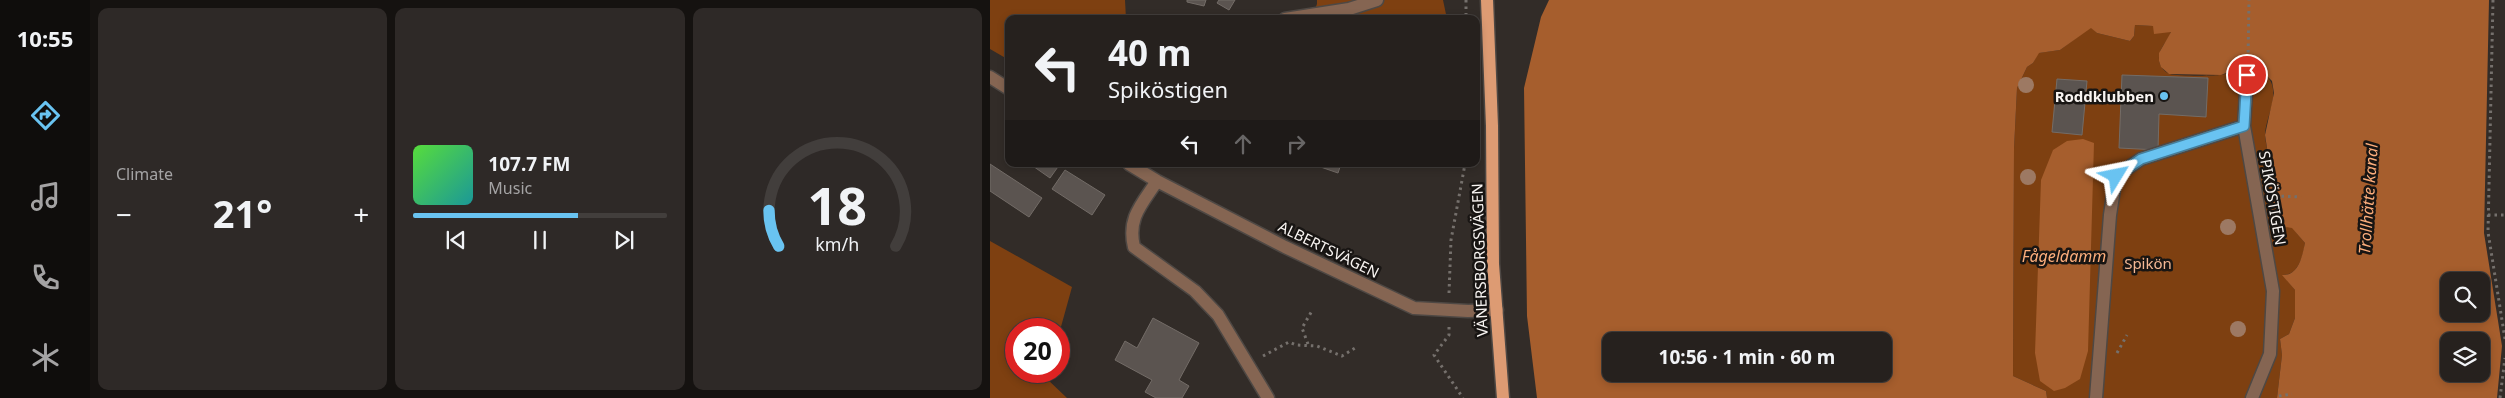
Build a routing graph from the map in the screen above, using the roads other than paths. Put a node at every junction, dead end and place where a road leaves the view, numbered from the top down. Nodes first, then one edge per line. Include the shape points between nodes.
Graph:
1 (1378, 0) edge
2 (1487, 0) edge
3 (1311, 15) edge
4 (2247, 75) road end
5 (990, 77) edge
6 (1005, 86) edge
7 (2244, 126) junction
8 (1134, 167) edge
9 (1157, 181) junction
10 (1497, 310) junction
11 (1268, 398) edge
12 (1503, 398) edge
13 (2096, 398) edge
14 (2252, 398) edge

1 - 3 street
2 - 10 main road, VÄNERSBORGSVÄGEN via 1493,264
4 - 7 street, SPIKÖSTIGEN
5 - 6 street
7 - 13 street via 2141,159 2116,176
7 - 14 street, SPIKÖSTIGEN via 2273,291 2270,354
8 - 9 street, ALBERTSVÄGEN
9 - 10 street, ALBERTSVÄGEN via 1414,308
9 - 11 street via 1132,220 1130,234 1134,247 1195,291 1218,314
10 - 12 main road, VÄNERSBORGSVÄGEN

